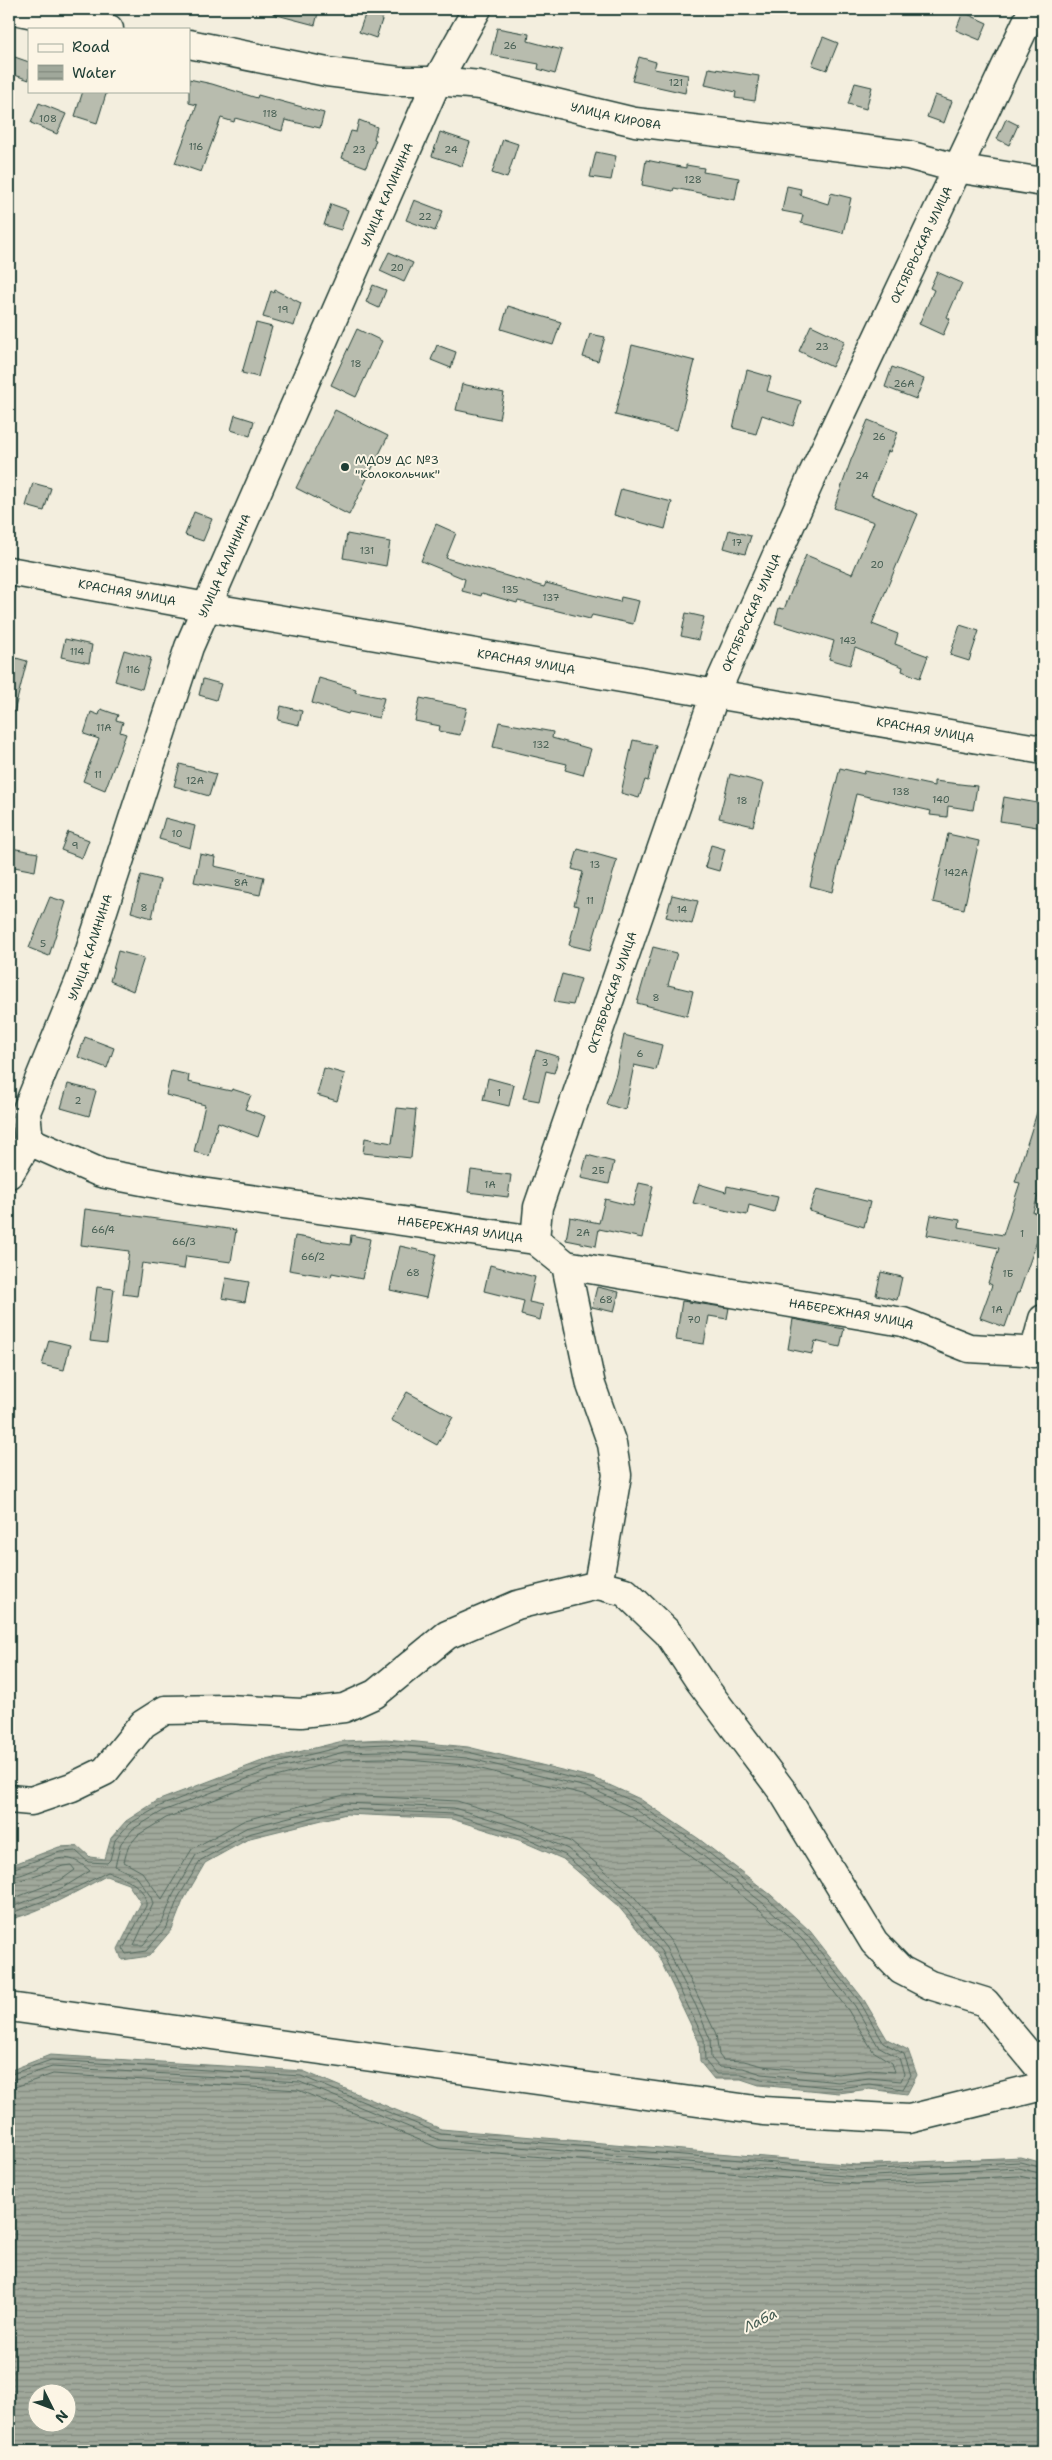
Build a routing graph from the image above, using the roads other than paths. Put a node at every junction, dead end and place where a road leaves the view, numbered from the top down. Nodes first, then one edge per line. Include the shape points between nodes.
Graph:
1 (9, 9) edge
2 (477, 9) edge
3 (1033, 9) edge
4 (104, 28) edge
5 (190, 44) edge
6 (437, 81) junction
7 (956, 168) junction
8 (1043, 182) edge
9 (9, 571) edge
10 (207, 607) junction
11 (715, 694) junction
12 (1043, 750) edge
13 (18, 1110) edge
14 (29, 1141) junction
15 (9, 1174) edge
16 (535, 1240) junction
17 (566, 1265) junction
18 (1043, 1319) edge
19 (1038, 1352) edge
20 (598, 1585) junction
21 (9, 1799) edge
22 (9, 2008) edge
23 (1043, 2072) edge
24 (1043, 2086) edge

1 - 4 street
2 - 6 street, УЛИЦА КАЛИНИНА
3 - 7 street, ОКТЯБРЬСКАЯ УЛИЦА
5 - 6 street, УЛИЦА КИРОВА via 327,72 399,81
6 - 7 street, УЛИЦА КИРОВА via 480,85 635,122 908,155
6 - 10 street, УЛИЦА КАЛИНИНА
7 - 8 street, УЛИЦА КИРОВА
7 - 11 street, ОКТЯБРЬСКАЯ УЛИЦА via 813,474
9 - 10 street, КРАСНАЯ УЛИЦА
10 - 11 street, КРАСНАЯ УЛИЦА
10 - 13 street, УЛИЦА КАЛИНИНА via 189,647 82,976
11 - 12 street, КРАСНАЯ УЛИЦА
11 - 16 street, ОКТЯБРЬСКАЯ УЛИЦА via 538,1207
13 - 14 street, УЛИЦА КАЛИНИНА
14 - 15 street
14 - 16 street, НАБЕРЕЖНАЯ УЛИЦА via 101,1173 194,1191
16 - 17 street, НАБЕРЕЖНАЯ УЛИЦА
17 - 19 street, НАБЕРЕЖНАЯ УЛИЦА via 903,1322 969,1348
17 - 20 street via 591,1385 612,1444 617,1475
18 - 19 street
20 - 21 street via 517,1605 447,1635 375,1694 344,1708 301,1713 164,1710 143,1724 105,1771 31,1801
20 - 23 street via 625,1592 668,1633 783,1792 874,1942 900,1970 930,1985 984,2002
22 - 24 street via 763,2111 909,2119

